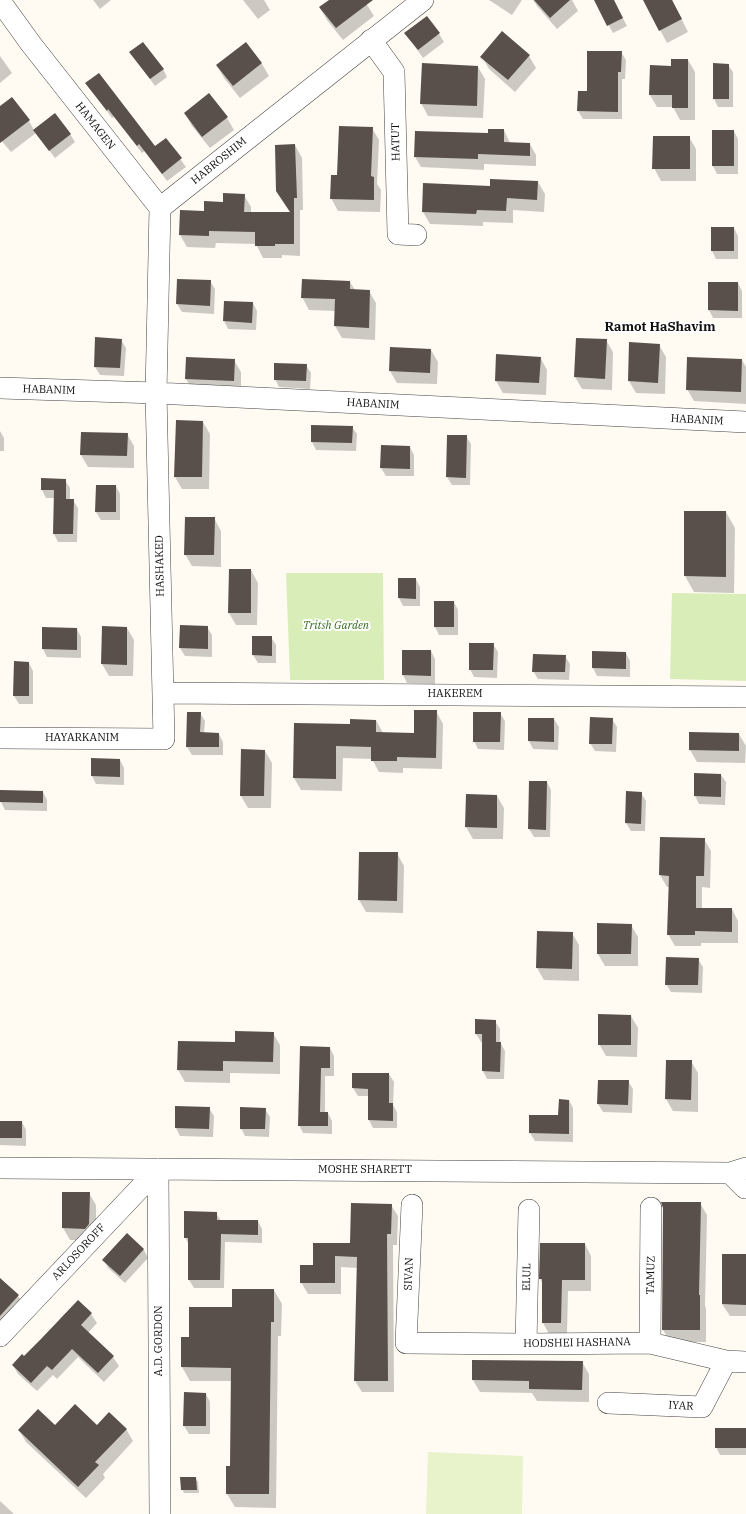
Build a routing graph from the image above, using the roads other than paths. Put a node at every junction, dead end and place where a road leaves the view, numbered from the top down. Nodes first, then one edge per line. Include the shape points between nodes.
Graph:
1 (0, 1) edge
2 (418, 1) edge
3 (370, 40) junction
4 (160, 208) junction
5 (416, 235) dead end
6 (0, 388) edge
7 (156, 393) junction
8 (746, 422) edge
9 (163, 693) junction
10 (746, 697) edge
11 (0, 738) edge
12 (164, 739) joint
13 (0, 1168) edge
14 (158, 1169) junction
15 (742, 1179) edge
16 (412, 1205) dead end
17 (652, 1208) dead end
18 (529, 1210) dead end
19 (0, 1336) edge
20 (406, 1343) joint
21 (650, 1343) junction
22 (526, 1344) junction
23 (736, 1362) edge
24 (608, 1402) dead end
25 (160, 1514) edge

1 - 4 street, HAMAGEN
2 - 3 street, HABROSHIM
3 - 4 street, HABROSHIM
3 - 5 street, HATUT via 394,72 398,234
4 - 7 street
6 - 7 street, HABANIM
7 - 8 street, HABANIM
7 - 9 street, HASHAKED
9 - 10 street, HAKEREM
9 - 12 street, HASHAKED
11 - 12 street, HAYARKANIM
13 - 14 street, MOSHE SHARETT
14 - 15 street, MOSHE SHARETT
14 - 19 street, ARLOSOROFF
14 - 25 street, A.D. GORDON
16 - 20 street, SIVAN
17 - 21 street, TAMUZ
18 - 22 street, ELUL
20 - 22 street, HODSHEI HASHANA
21 - 22 street, HODSHEI HASHANA
21 - 23 street, HODSHEI HASHANA
23 - 24 street, IYAR via 702,1407

